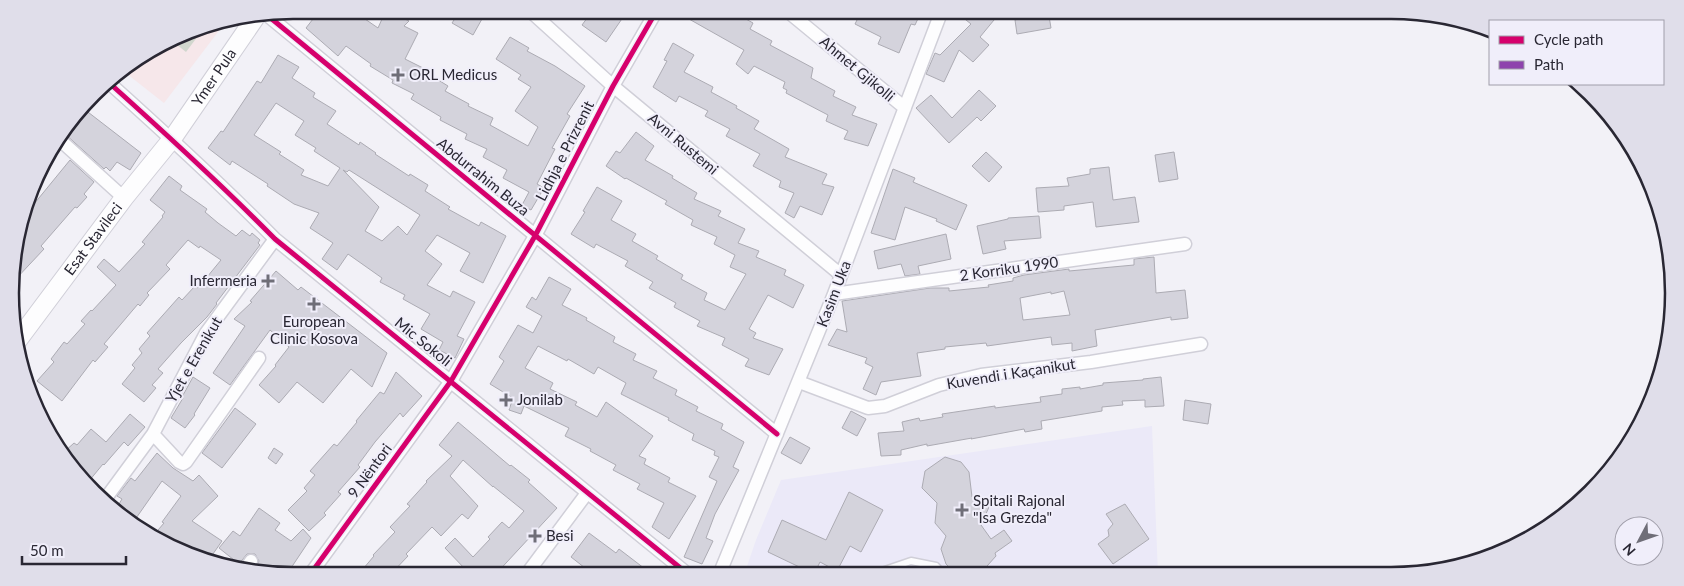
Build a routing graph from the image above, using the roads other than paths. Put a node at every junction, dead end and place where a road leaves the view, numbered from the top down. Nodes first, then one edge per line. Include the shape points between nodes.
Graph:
1 (272, 19) edge
2 (539, 19) edge
3 (652, 19) edge
4 (797, 19) edge
5 (939, 19) edge
6 (252, 22) edge
7 (113, 86) edge
8 (613, 86) junction
9 (905, 108) junction
10 (172, 139) junction
11 (64, 143) edge
12 (124, 198) junction
13 (535, 236) junction
14 (275, 239) junction
15 (1185, 244) dead end
16 (841, 275) junction
17 (834, 294) junction
18 (22, 335) edge
19 (1202, 344) dead end
20 (259, 358) dead end
21 (451, 381) junction
22 (798, 382) junction
23 (153, 434) junction
24 (777, 434) junction
25 (586, 493) junction
26 (108, 495) edge
27 (316, 567) edge
28 (533, 567) edge
29 (679, 567) edge
30 (722, 567) edge
31 (894, 567) edge
32 (937, 567) edge

1 - 13 street, Abdurrahim Buza
2 - 8 street, Avni Rustemi
3 - 8 street, Lidhja e Prizrenit
4 - 9 street, Ahmet Gjikolli
5 - 9 street, Kasim Uka
6 - 10 street, Ymer Pula
7 - 10 street, Mic Sokoli
8 - 13 street, Lidhja e Prizrenit
8 - 16 street, Avni Rustemi
9 - 16 street, Kasim Uka
10 - 12 street, Esat Stavileci
10 - 14 street, Mic Sokoli
11 - 12 street
12 - 18 street, Esat Stavileci
13 - 21 street, Lidhja e Prizrenit
13 - 24 street, Abdurrahim Buza
14 - 21 street, Mic Sokoli
14 - 23 street, Yjet e Erenikut via 206,333
15 - 17 street, 2 Korriku 1990
16 - 17 street, Kasim Uka
17 - 22 street, Kasim Uka
19 - 22 street, Kuvendi i Kaçanikut via 981,375 939,385 885,406 868,408
20 - 23 street via 186,462 179,462
21 - 25 street, Mic Sokoli
21 - 27 street, 9 Nëntori
22 - 24 street, Kasim Uka
23 - 26 street, Yjet e Erenikut
24 - 30 street, Kasim Uka
25 - 28 street
25 - 29 street, Mic Sokoli
31 - 32 lane via 912,561

